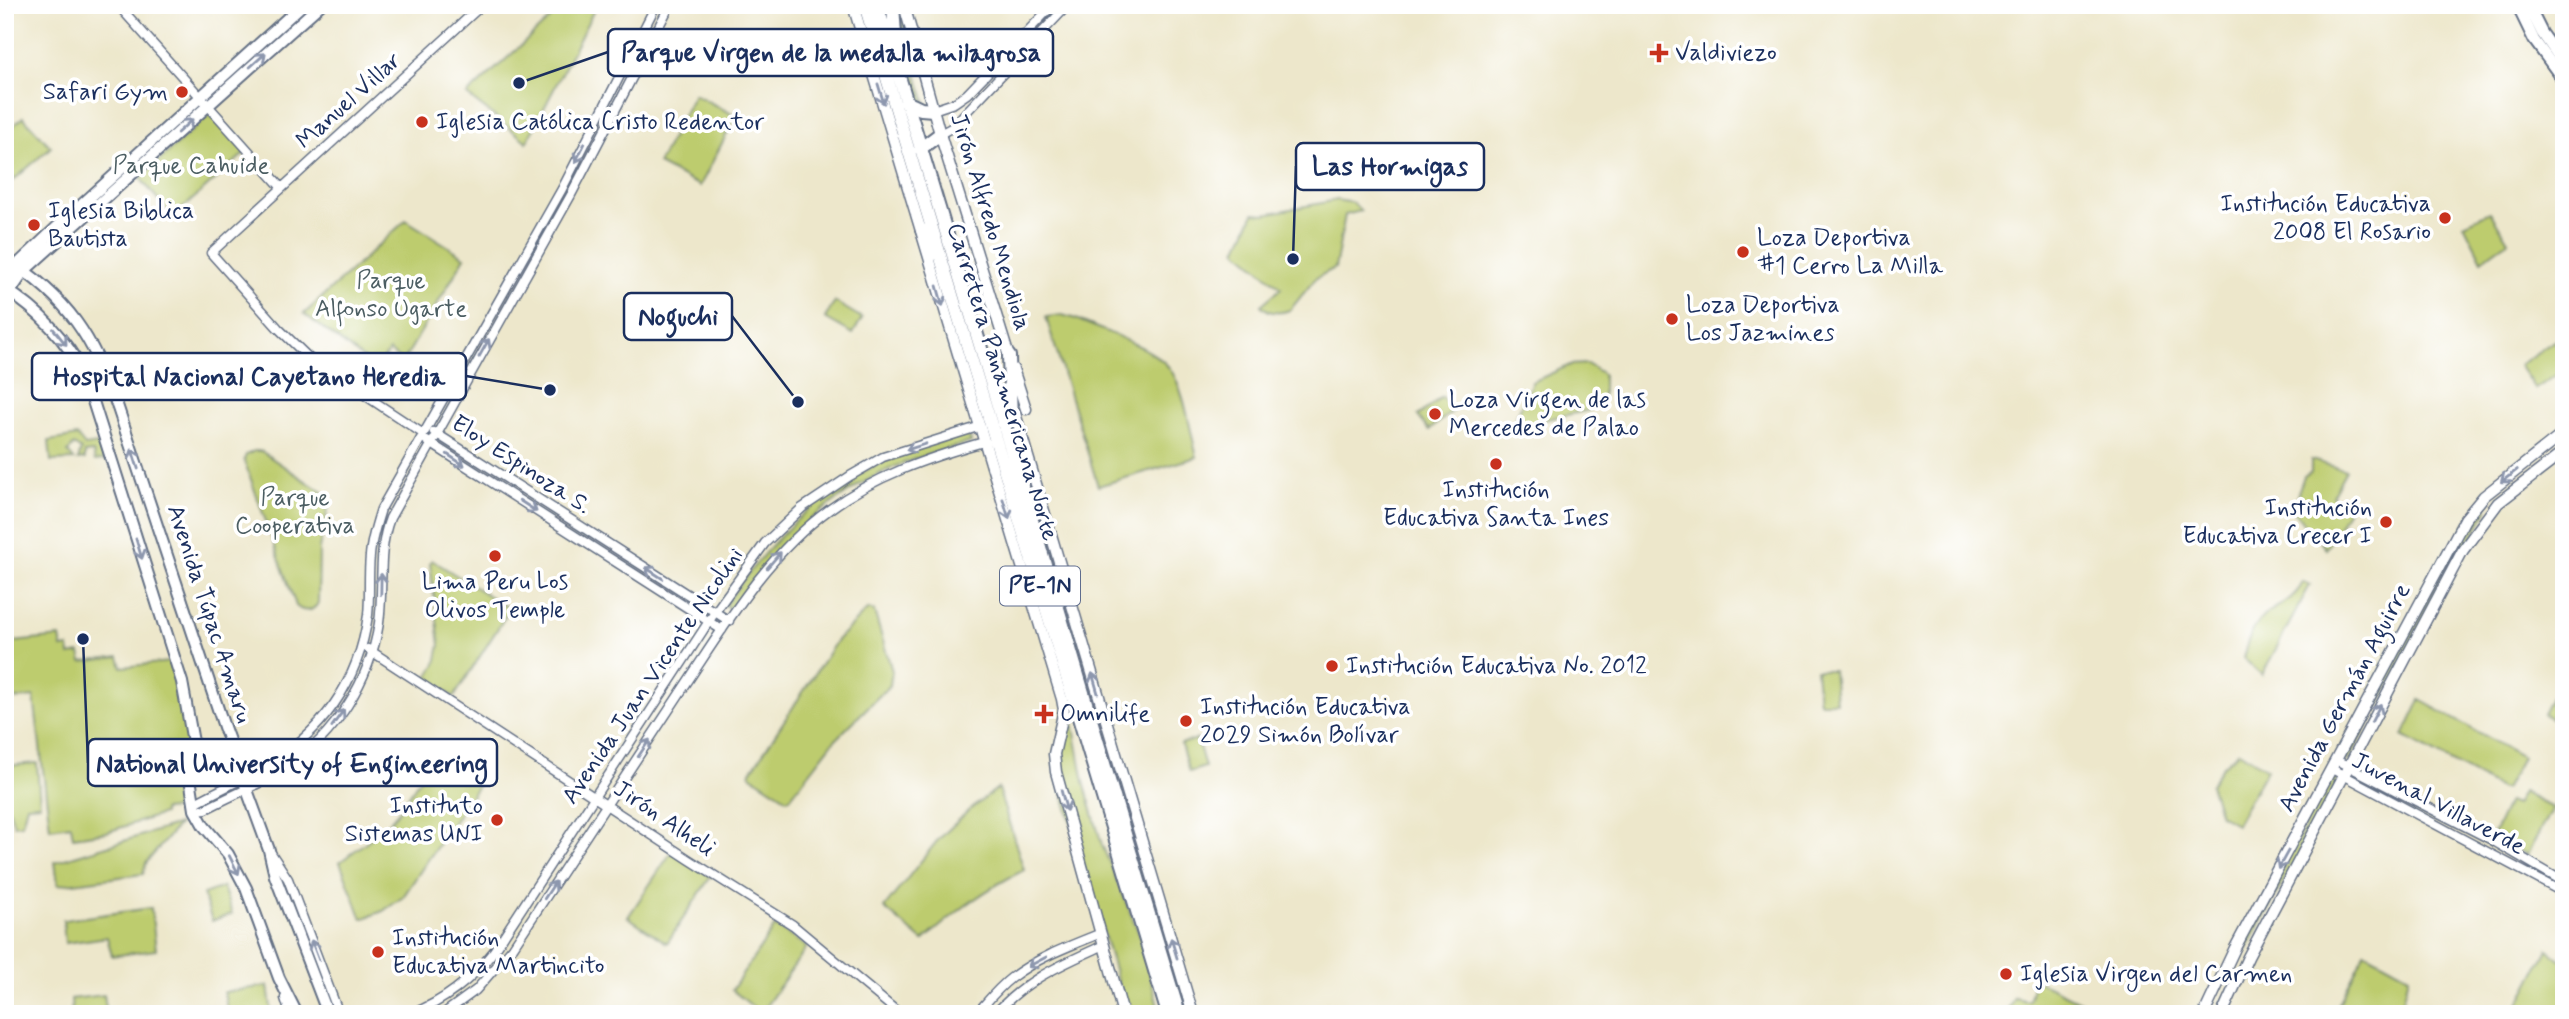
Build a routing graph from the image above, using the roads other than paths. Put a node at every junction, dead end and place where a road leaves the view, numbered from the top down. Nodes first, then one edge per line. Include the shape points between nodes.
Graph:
1 (118, 5) edge
2 (302, 5) edge
3 (320, 5) edge
4 (482, 5) edge
5 (656, 5) edge
6 (670, 5) edge
7 (853, 5) edge
8 (865, 5) edge
9 (877, 5) edge
10 (893, 5) edge
11 (904, 5) edge
12 (1053, 5) edge
13 (1068, 5) edge
14 (2516, 5) edge
15 (2528, 5) edge
16 (2564, 64) edge
17 (898, 71) junction
18 (2564, 81) edge
19 (199, 97) junction
20 (906, 102) junction
21 (207, 106) junction
22 (933, 110) junction
23 (940, 134) junction
24 (920, 149) junction
25 (282, 188) junction
26 (922, 230) junction
27 (211, 253) joint
28 (5, 258) edge
29 (21, 268) junction
30 (948, 277) junction
31 (7, 287) edge
32 (958, 311) junction
33 (1009, 358) junction
34 (960, 359) junction
35 (981, 426) junction
36 (970, 429) junction
37 (422, 432) junction
38 (2564, 433) edge
39 (437, 434) junction
40 (431, 444) junction
41 (980, 444) junction
42 (2564, 452) edge
43 (1002, 456) junction
44 (1020, 473) junction
45 (2484, 496) junction
46 (2495, 507) junction
47 (615, 548) junction
48 (609, 558) junction
49 (715, 612) junction
50 (729, 621) junction
51 (709, 622) junction
52 (722, 630) junction
53 (363, 645) junction
54 (372, 651) junction
55 (2334, 765) junction
56 (2346, 771) junction
57 (244, 784) junction
58 (596, 797) junction
59 (606, 804) junction
60 (199, 807) junction
61 (268, 848) junction
62 (2564, 882) edge
63 (2564, 893) edge
64 (1099, 934) junction
65 (1102, 946) junction
66 (279, 978) junction
67 (290, 1014) edge
68 (297, 1014) edge
69 (328, 1014) edge
70 (340, 1014) edge
71 (411, 1014) edge
72 (443, 1014) edge
73 (900, 1014) edge
74 (976, 1014) edge
75 (995, 1014) edge
76 (1123, 1014) edge
77 (1168, 1014) edge
78 (1180, 1014) edge
79 (1193, 1014) edge
80 (2204, 1014) edge
81 (2222, 1014) edge

1 - 19 street
2 - 19 main road
21 -> 3 main road
4 - 25 street, Manuel Villar
5 -> 37 street via 562,189
39 -> 6 street via 571,195
7 -> 26 main road
8 - 30 highway, Carretera Panamericana Norte / PE-1N
9 - 17 highway, Carretera Panamericana Norte / PE-1N
10 - 17 highway
11 - 22 main road, Jirón Alfredo Mendiola
12 - 22 street via 967,94
13 - 23 street via 951,128
14 - 18 main road
15 - 16 main road
17 - 20 highway, Carretera Panamericana Norte / PE-1N
19 - 21 street
19 - 29 main road
20 - 22 highway
20 - 24 highway, Carretera Panamericana Norte / PE-1N
21 - 25 street
29 -> 21 main road
22 - 23 main road, Jirón Alfredo Mendiola
23 - 24 highway
23 - 33 main road, Jirón Alfredo Mendiola
24 - 44 highway, Carretera Panamericana Norte / PE-1N
25 - 27 street, Manuel Villar
26 - 30 highway
26 -> 34 main road
27 - 37 street, Eloy Espinoza S. via 310,359
28 - 29 main road, Avenida Túpac Amaru
29 - 31 main road
57 -> 29 main road, Avenida Túpac Amaru via 98,356 72,314
30 - 32 highway, Carretera Panamericana Norte / PE-1N
31 -> 60 main road, Avenida Túpac Amaru via 59,335 91,391 182,682 193,742 191,788
32 - 34 highway
32 - 43 highway, Carretera Panamericana Norte / PE-1N
33 - 44 highway via 1009,407
79 -> 33 main road, Jirón Alfredo Mendiola via 1019,435 1020,410
34 - 35 main road
35 - 36 street, Avenida Juan Vicente Nicolini
35 - 41 main road
36 - 41 street
36 -> 49 street, Avenida Juan Vicente Nicolini via 883,457 802,508 765,543
37 - 39 street, Eloy Espinoza S.
37 - 40 street
37 - 53 street via 386,498 374,531
38 -> 45 main road, Avenida Germán Aguirre
39 - 40 street
39 - 47 street, Eloy Espinoza S.
40 -> 48 street
54 -> 40 street via 379,623 385,534
41 - 43 highway
50 -> 41 street, Avenida Juan Vicente Nicolini via 784,548 831,509 915,463
41 -> 64 main road via 1062,699 1056,772
42 - 46 main road, Avenida Germán Aguirre
43 - 77 highway, Carretera Panamericana Norte / PE-1N
44 - 78 highway, Carretera Panamericana Norte / PE-1N
45 - 46 main road
45 - 55 main road, Avenida Germán Aguirre via 2452,541
56 -> 46 main road, Avenida Germán Aguirre via 2463,551
47 - 48 street
49 -> 47 street, Eloy Espinoza S.
48 - 51 street
49 - 50 street, Eloy Espinoza S.
49 - 51 street, Avenida Juan Vicente Nicolini
50 - 52 street, Avenida Juan Vicente Nicolini
51 - 52 street
51 - 58 street, Avenida Juan Vicente Nicolini
59 -> 52 street, Avenida Juan Vicente Nicolini
53 - 54 street, Jirón Alheli
53 - 57 street via 342,693 317,727
57 -> 54 street via 284,769 321,739 350,700
54 - 58 street, Jirón Alheli
55 - 56 street, Juvenal Villaverde
55 -> 80 main road, Avenida Germán Aguirre
56 - 62 street, Juvenal Villaverde via 2490,839
56 - 63 street, Juvenal Villaverde
56 - 81 main road, Avenida Germán Aguirre
57 - 60 street
57 - 61 main road, Avenida Túpac Amaru
58 - 59 street, Jirón Alheli
58 - 71 street, Avenida Juan Vicente Nicolini via 482,967 451,993
72 -> 59 street, Avenida Juan Vicente Nicolini via 494,972
59 - 73 street, Jirón Alheli via 793,925
60 -> 66 main road, Avenida Túpac Amaru via 204,826 228,854 246,888
61 - 69 main road, Avenida Túpac Amaru
70 -> 61 street via 288,879
64 - 65 main road
64 -> 74 street via 1027,967
65 - 75 street via 1030,981
65 - 76 main road
66 - 67 street
66 - 68 main road, Avenida Túpac Amaru

